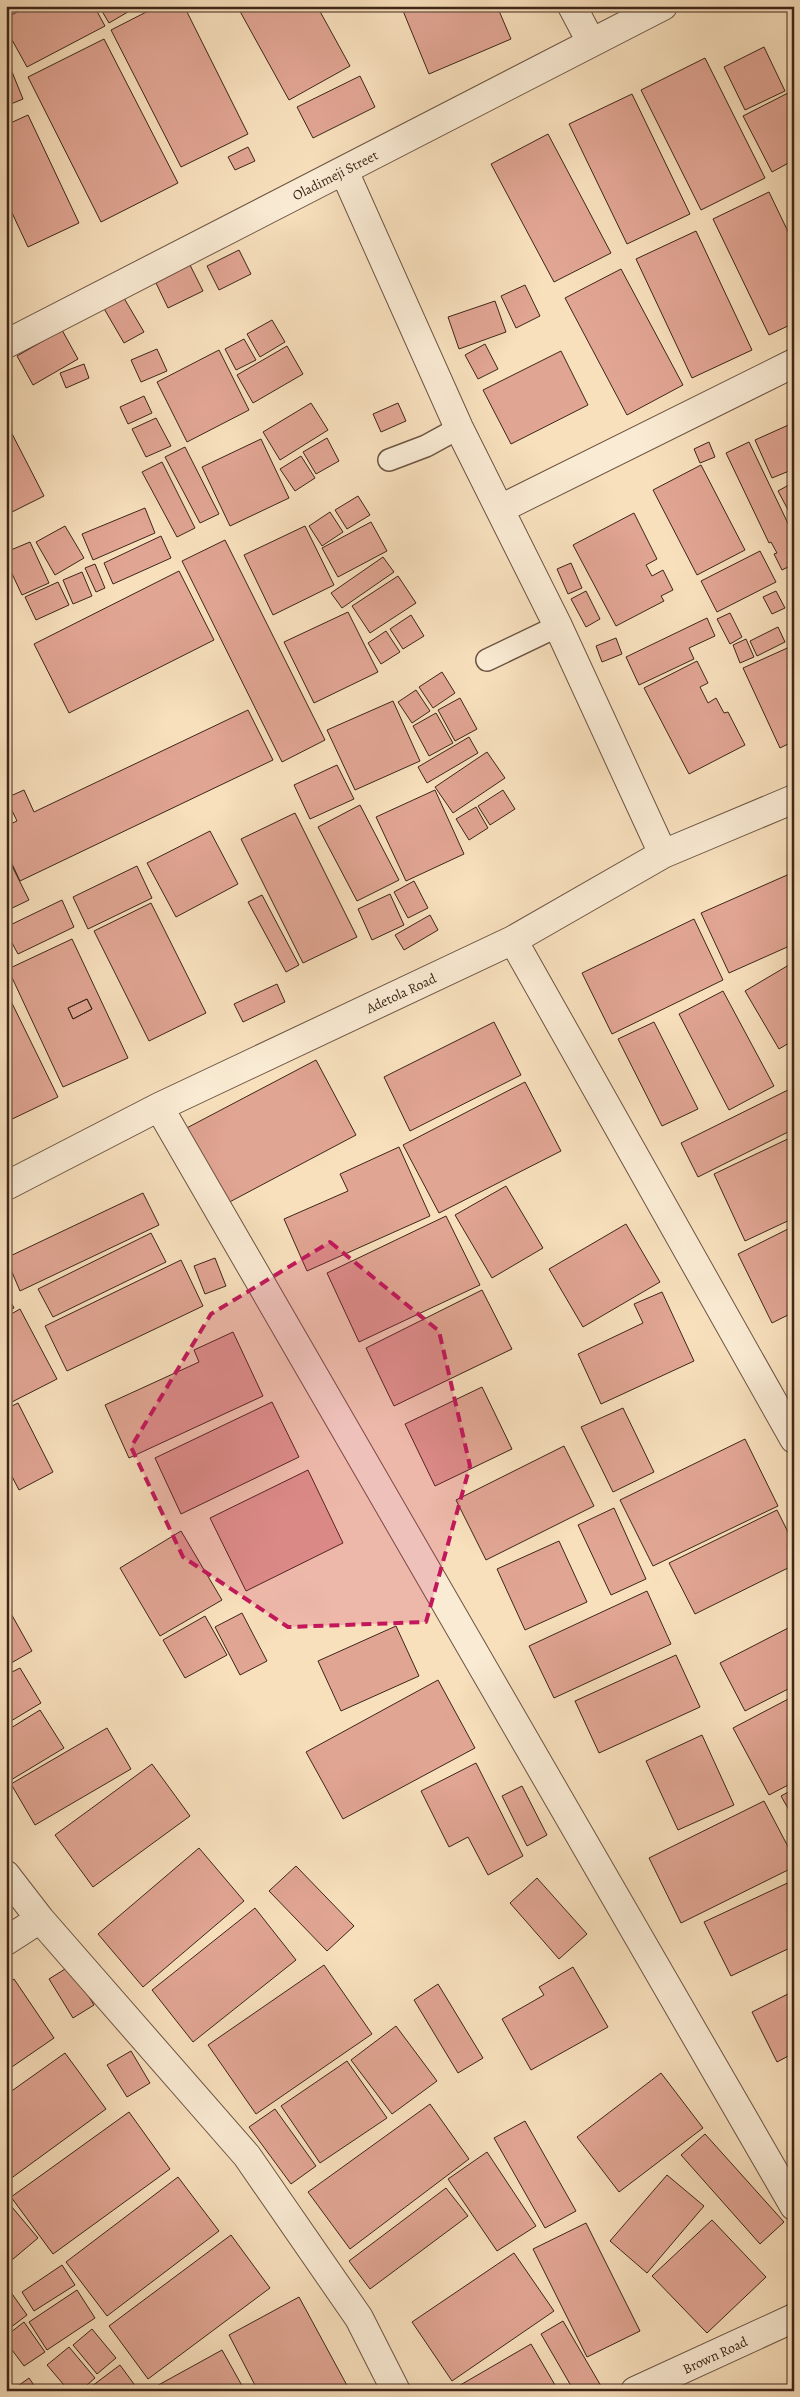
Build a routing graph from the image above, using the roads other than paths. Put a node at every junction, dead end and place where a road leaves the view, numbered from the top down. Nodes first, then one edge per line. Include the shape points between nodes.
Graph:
1 (572, 6) edge
2 (663, 6) edge
3 (590, 42) junction
4 (344, 171) junction
5 (6, 344) edge
6 (794, 364) edge
7 (459, 428) junction
8 (389, 460) dead end
9 (500, 509) junction
10 (558, 626) junction
11 (487, 660) dead end
12 (794, 799) edge
13 (663, 854) junction
14 (513, 940) junction
15 (159, 1107) junction
16 (6, 1186) edge
17 (794, 1439) edge
18 (6, 1875) edge
19 (40, 1919) junction
20 (6, 1941) edge
21 (794, 2206) edge
22 (794, 2318) edge
23 (396, 2391) edge
24 (636, 2391) edge

1 - 3 street
2 - 3 street, Oladimeji Street
3 - 4 street, Oladimeji Street
4 - 5 street, Oladimeji Street
4 - 7 street
6 - 9 street
7 - 8 lane via 426,446
7 - 9 street
9 - 10 street
10 - 11 lane
10 - 13 street
12 - 13 street, Adetola Road
13 - 14 street, Adetola Road
14 - 15 street, Adetola Road
14 - 17 street
15 - 16 street, Adetola Road
15 - 21 street
18 - 19 street
19 - 20 street
19 - 23 street via 247,2156 359,2318
22 - 24 street, Brown Road

